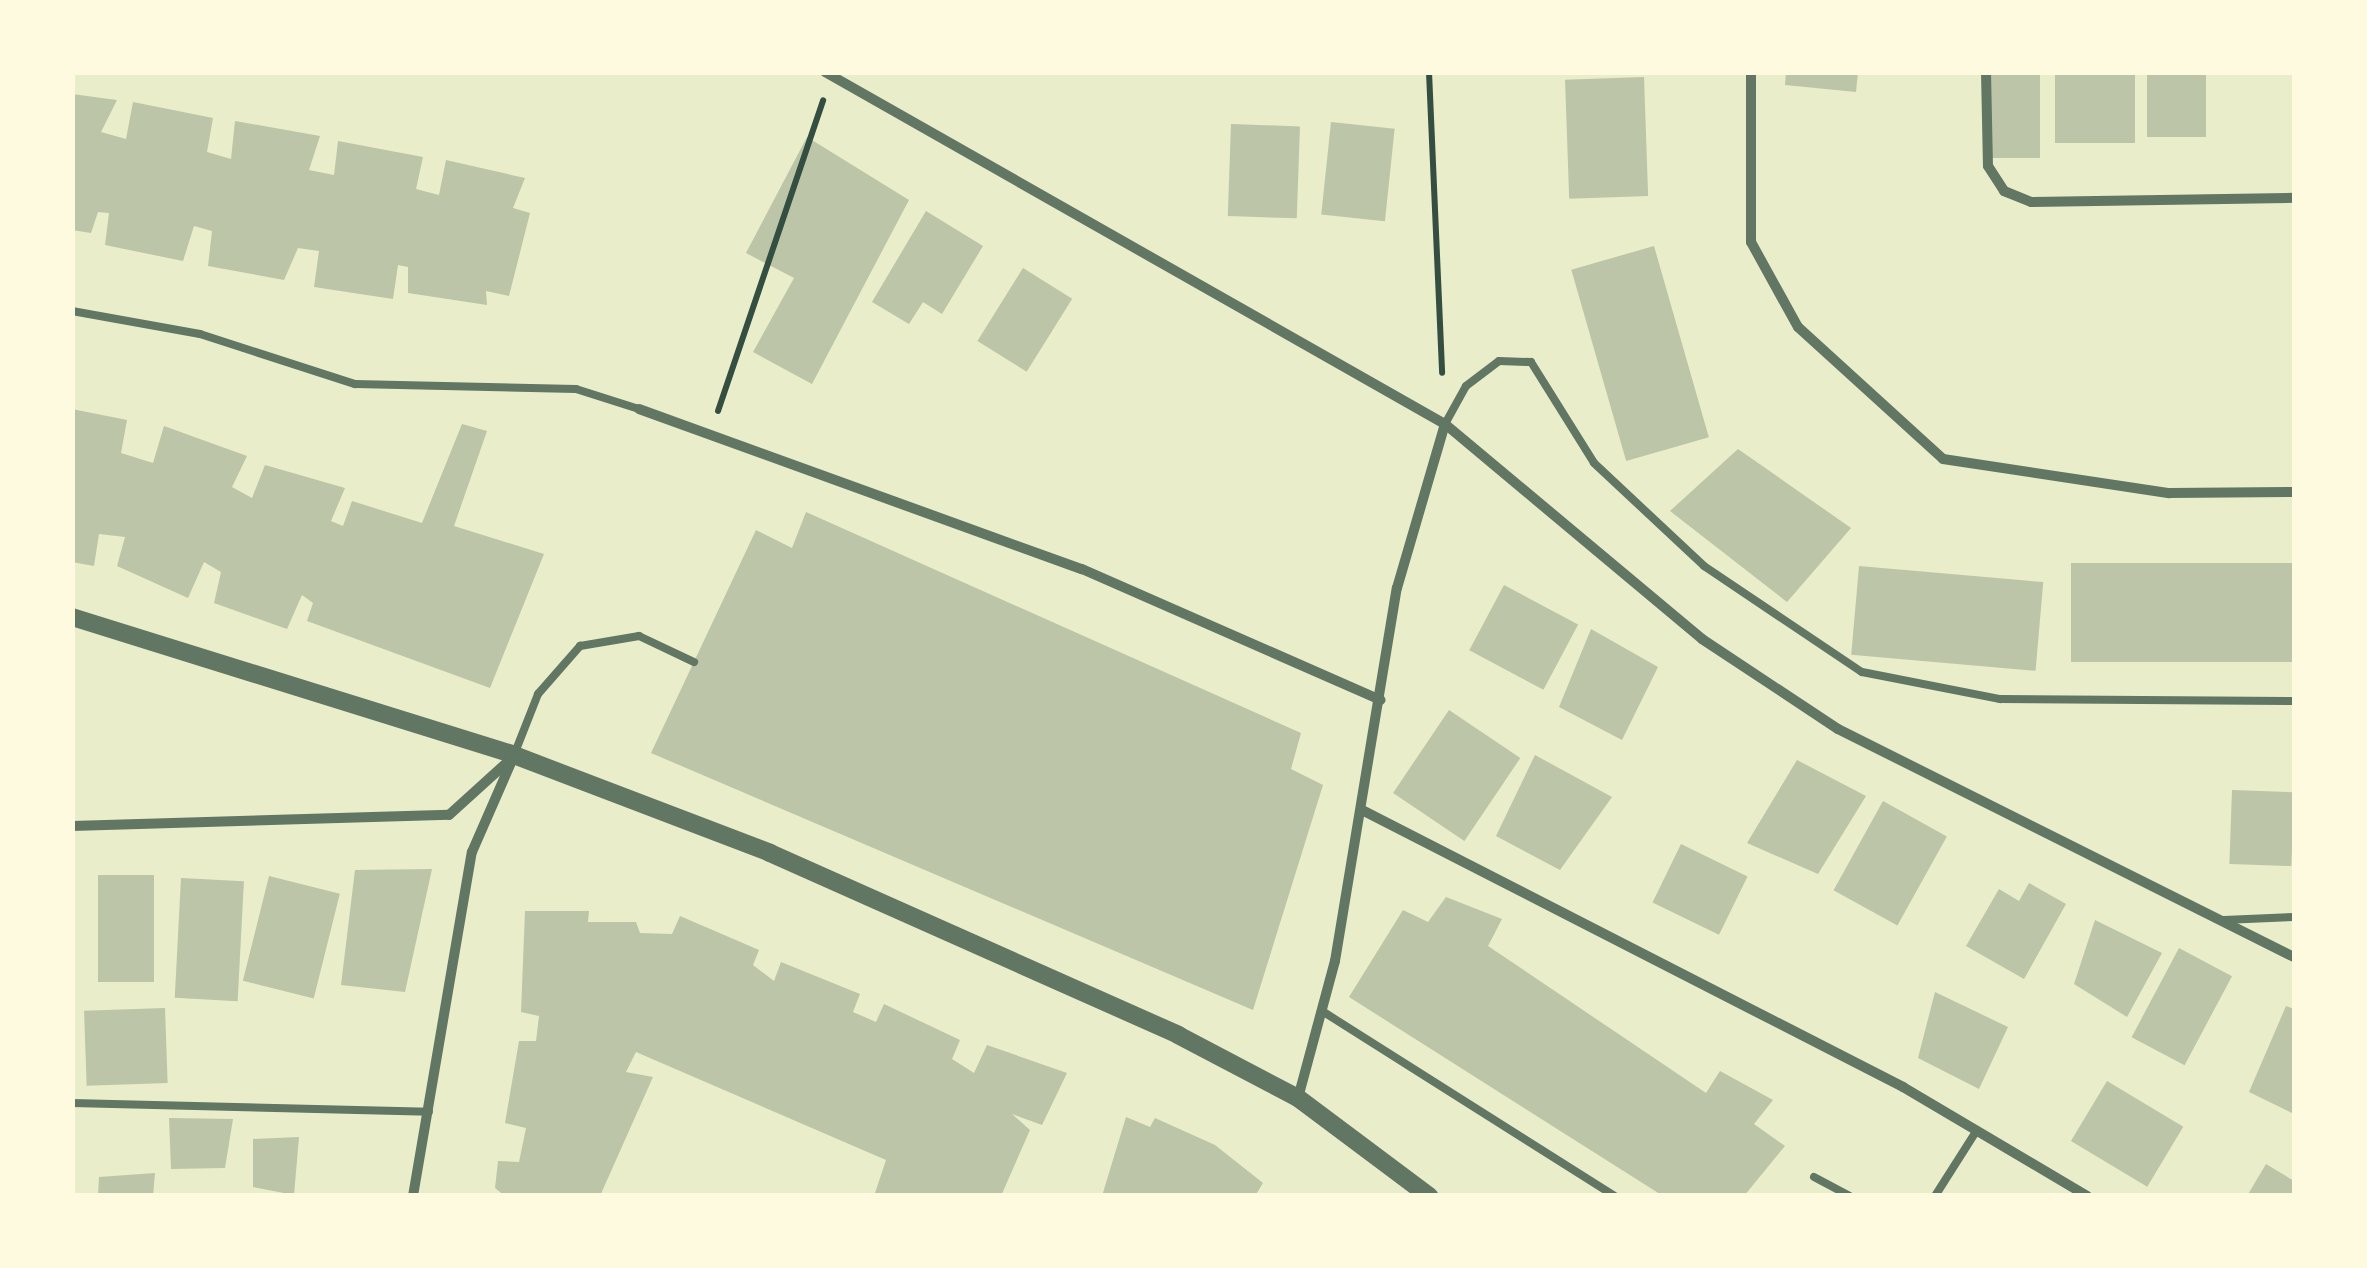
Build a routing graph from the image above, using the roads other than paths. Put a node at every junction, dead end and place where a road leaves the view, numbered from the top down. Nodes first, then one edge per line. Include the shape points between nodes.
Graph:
1 (1751, 72) edge
2 (1986, 72) edge
3 (831, 74) edge
4 (2294, 198) edge
5 (72, 310) edge
6 (639, 409) joint
7 (1444, 424) junction
8 (2294, 492) edge
9 (72, 617) edge
10 (694, 662) dead end
11 (1381, 700) junction
12 (2294, 701) edge
13 (514, 755) junction
14 (1362, 810) junction
15 (72, 826) edge
16 (2294, 917) edge
17 (2220, 920) junction
18 (2294, 957) edge
19 (1322, 1011) junction
20 (1298, 1098) junction
21 (72, 1103) edge
22 (429, 1112) junction
23 (1977, 1130) junction
24 (1814, 1177) dead end
25 (413, 1196) edge
26 (1429, 1196) edge
27 (1615, 1196) edge
28 (1850, 1196) edge
29 (1935, 1196) edge
30 (2087, 1196) edge

1 - 8 street via 1752,242 1798,327 1943,459 2169,493
2 - 4 street via 1988,166 2004,191 2031,202
3 - 7 street
5 - 6 lane via 200,334 356,384 576,388
6 - 11 street via 1082,569
7 - 11 street via 1397,588
7 - 12 lane via 1466,386 1500,361 1531,362 1594,463 1704,566 1862,672 2000,699
7 - 17 street via 1702,639 1838,729
9 - 13 street
10 - 13 lane via 639,636 580,646 538,694
11 - 14 street
13 - 15 street via 449,815
13 - 20 street via 770,853
13 - 22 street via 472,852
14 - 19 street
14 - 23 street
16 - 17 lane
17 - 18 street
19 - 20 street
19 - 27 lane
20 - 26 street
21 - 22 lane
22 - 25 street
23 - 29 lane
23 - 30 street
24 - 28 lane

